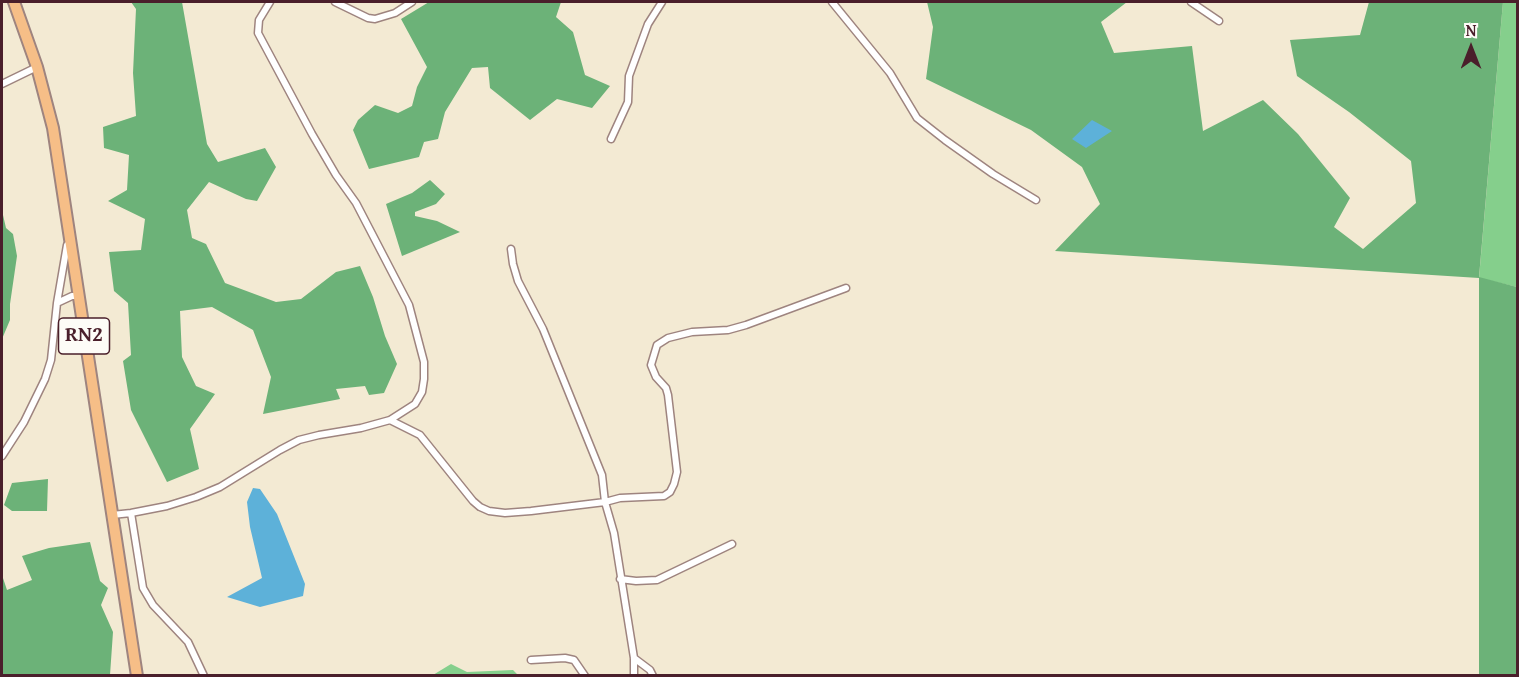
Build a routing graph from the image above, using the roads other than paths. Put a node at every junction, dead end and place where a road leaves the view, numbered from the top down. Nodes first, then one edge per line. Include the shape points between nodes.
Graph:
1 (14, 2) edge
2 (270, 2) edge
3 (334, 2) edge
4 (411, 2) edge
5 (662, 2) edge
6 (832, 2) edge
7 (1191, 2) edge
8 (1219, 21) dead end
9 (37, 67) junction
10 (2, 84) edge
11 (611, 139) dead end
12 (1036, 200) dead end
13 (68, 234) junction
14 (511, 249) dead end
15 (846, 288) dead end
16 (78, 296) junction
17 (57, 303) junction
18 (390, 420) junction
19 (2, 456) edge
20 (605, 502) junction
21 (131, 513) junction
22 (112, 515) junction
23 (732, 544) dead end
24 (620, 579) junction
25 (634, 658) junction
26 (531, 660) dead end
27 (137, 675) edge
28 (204, 675) edge
29 (585, 675) edge
30 (634, 675) edge
31 (653, 675) edge

1 - 9 highway, RN2
2 - 18 street via 259,20 258,33 312,134 356,203 409,305 422,354 424,385 415,404
3 - 4 street via 375,19
5 - 11 street via 645,33 629,76 628,102
6 - 12 street via 890,74 917,118
7 - 8 street
9 - 10 street
9 - 13 highway, RN2 via 53,128
13 - 16 highway, RN2
13 - 17 street
14 - 20 street via 519,281 599,464
15 - 20 street via 746,325 692,332 657,345 651,365 668,395 677,472 674,484 663,496
16 - 17 street
16 - 22 highway, RN2
17 - 19 street via 45,379
18 - 20 street via 420,435 473,501 489,511
18 - 21 street via 299,440 220,487 167,506
20 - 24 street
21 - 22 street
21 - 28 street via 143,588 169,624 189,642
22 - 27 highway, RN2
23 - 24 street via 657,580
24 - 25 street
25 - 30 street
25 - 31 street
26 - 29 street via 574,660

